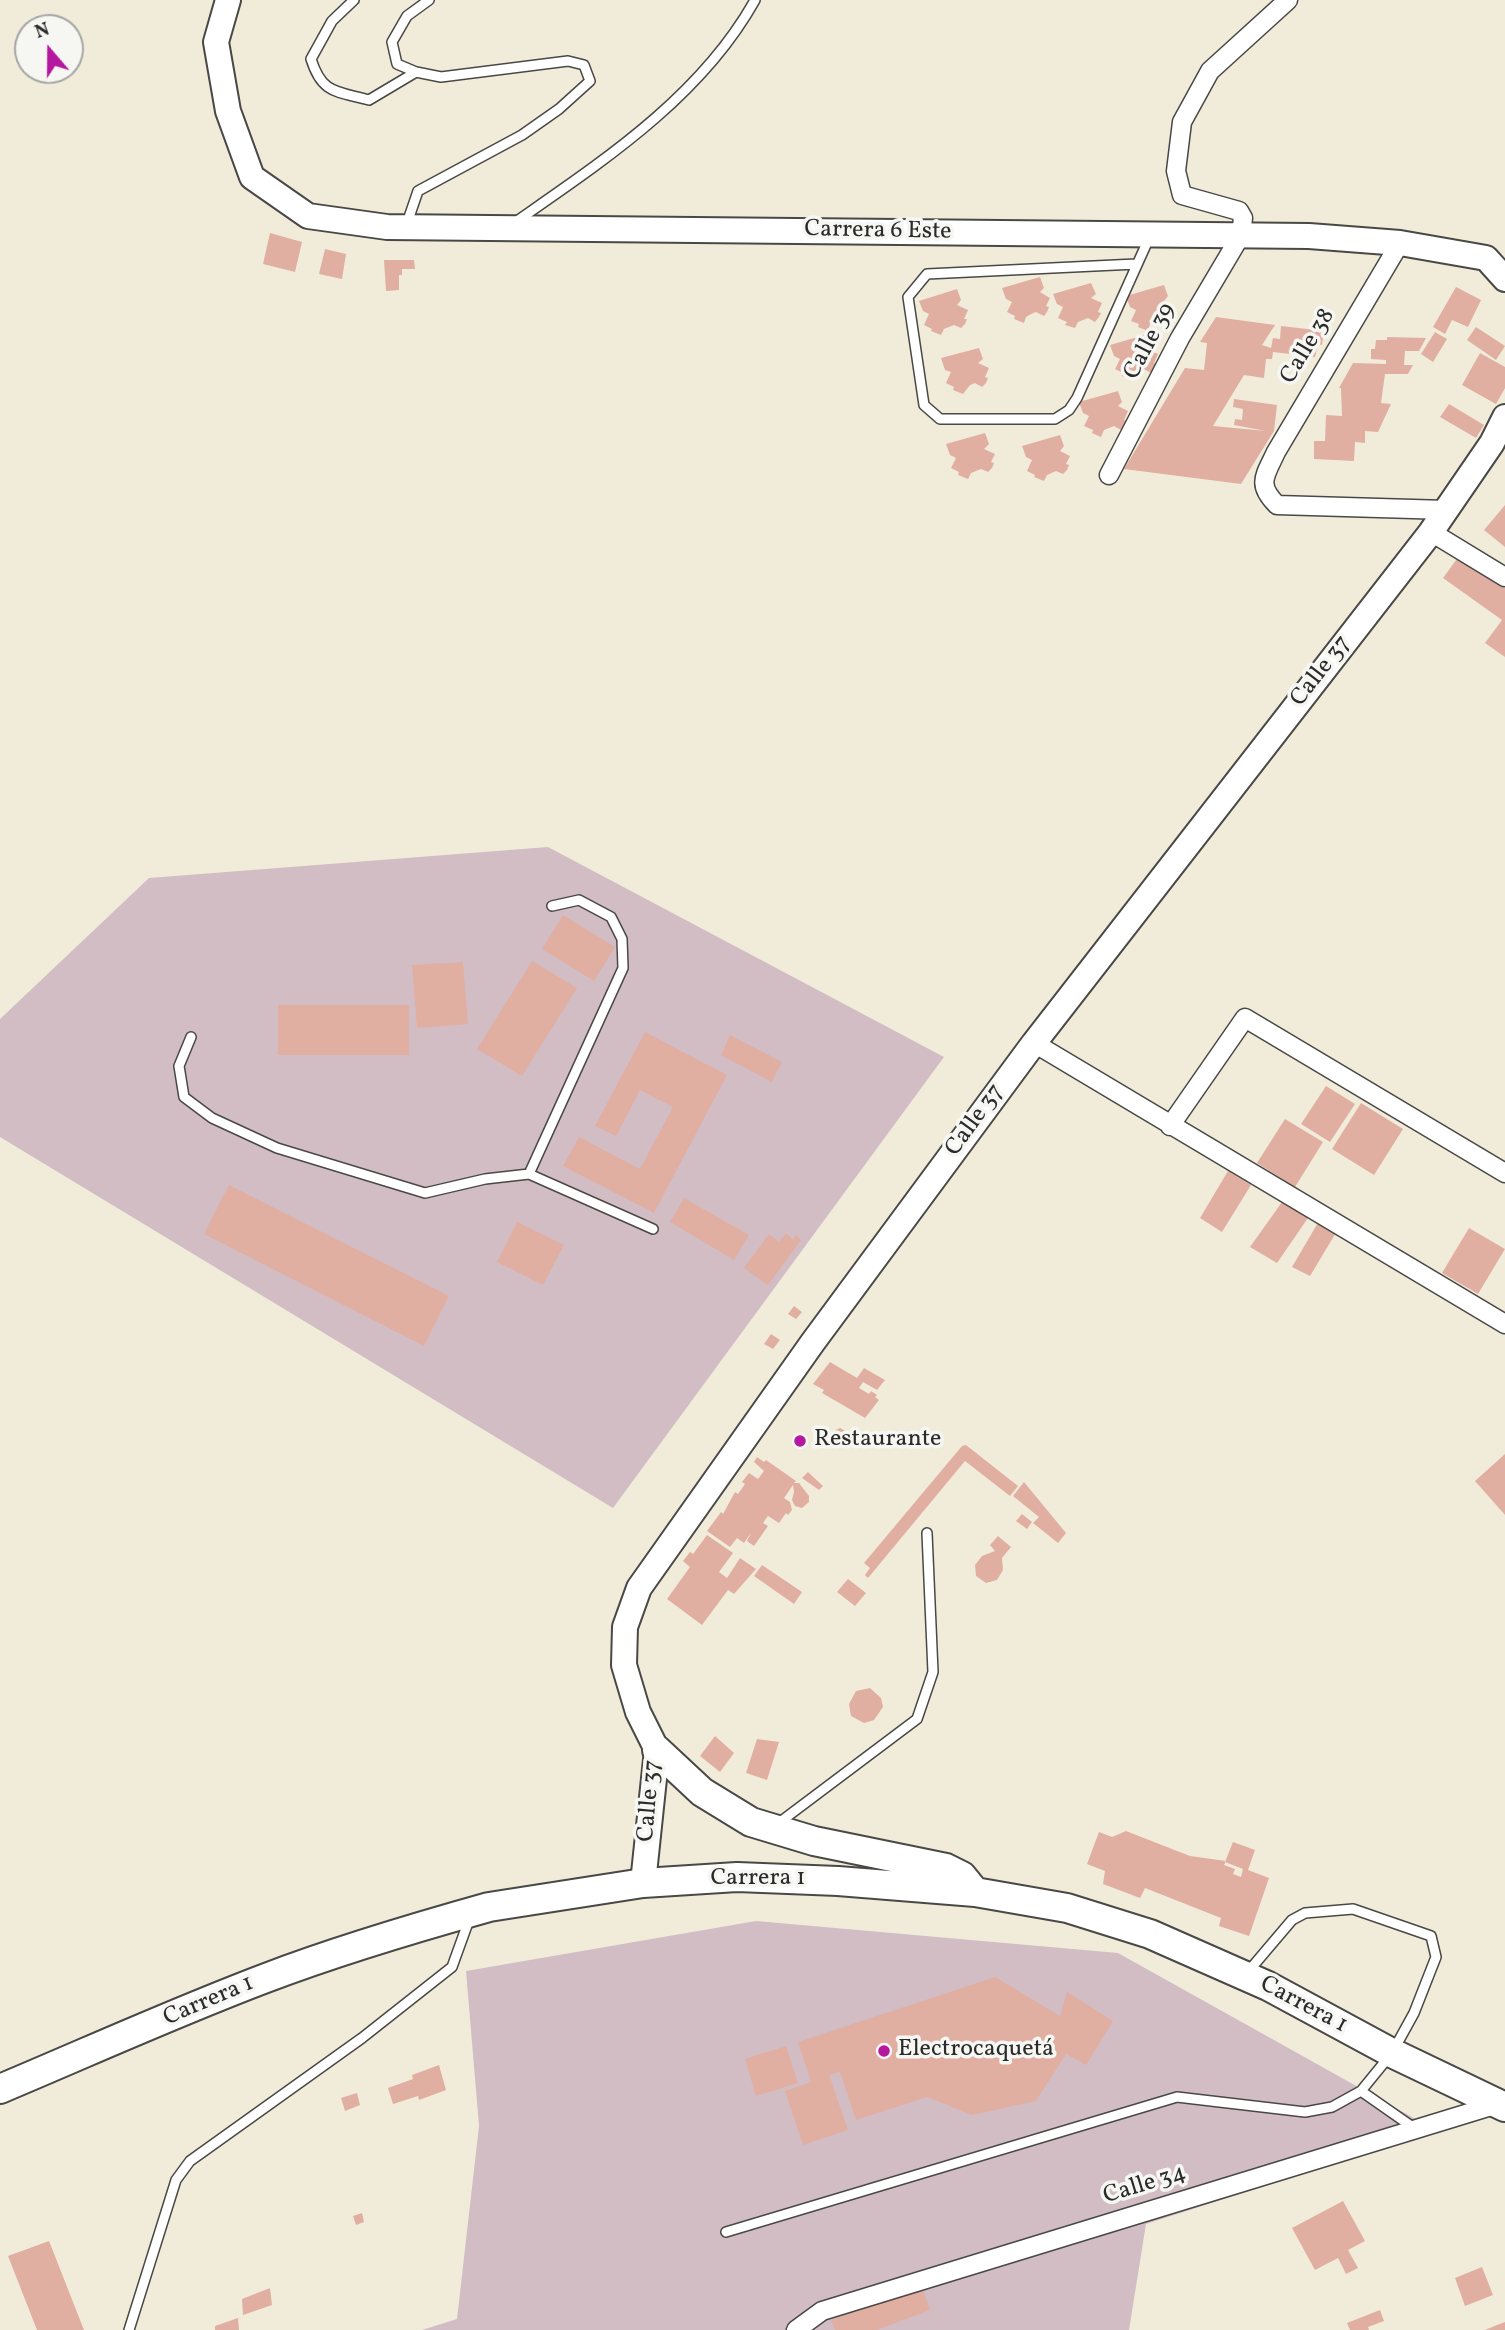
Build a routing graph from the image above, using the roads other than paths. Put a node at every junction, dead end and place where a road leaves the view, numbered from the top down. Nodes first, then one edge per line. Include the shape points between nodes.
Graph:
1 (228, 0) edge
2 (354, 0) edge
3 (429, 0) edge
4 (755, 0) edge
5 (1288, 0) edge
6 (416, 72) junction
7 (405, 227) junction
8 (507, 228) junction
9 (1151, 234) junction
10 (1241, 235) junction
11 (1400, 243) junction
12 (1136, 264) junction
13 (1505, 279) edge
14 (1505, 417) edge
15 (1109, 475) dead end
16 (1447, 510) junction
17 (1431, 532) junction
18 (1505, 577) edge
19 (552, 906) dead end
20 (191, 1037) dead end
21 (1034, 1043) junction
22 (1170, 1126) junction
23 (1505, 1172) edge
24 (529, 1174) junction
25 (653, 1229) dead end
26 (1505, 1324) edge
27 (927, 1533) dead end
28 (657, 1751) junction
29 (772, 1828) junction
30 (643, 1883) junction
31 (975, 1892) junction
32 (472, 1911) junction
33 (1245, 1976) junction
34 (1392, 2053) junction
35 (0, 2089) edge
36 (1360, 2091) junction
37 (1501, 2105) edge
38 (1415, 2129) junction
39 (726, 2232) dead end
40 (805, 2327) edge
41 (129, 2330) edge

1 - 7 street, Carrera 6 Este via 216,42 228,111 252,177 308,216
2 - 6 lane via 332,21 311,59 317,79 331,90 369,100
3 - 6 lane via 407,16 392,41 397,64
4 - 8 lane via 740,28 681,95 594,167
5 - 10 street via 1210,71 1182,122 1176,171 1182,195 1239,211 1244,218
6 - 7 lane via 441,77 568,61 584,65 590,81 522,135 418,191
7 - 8 street, Carrera 6 Este
8 - 9 street, Carrera 6 Este
9 - 10 street, Carrera 6 Este
9 - 12 lane
10 - 11 street, Carrera 6 Este
10 - 15 street, Calle 39 via 1180,338
11 - 13 street, Carrera 6 Este via 1486,258
11 - 16 street, Calle 38 via 1276,452 1264,478 1265,493 1277,505
12 - 12 lane via 927,274 908,297 924,405 940,419 1055,419 1069,410
14 - 16 street, Calle 37
16 - 17 street, Calle 37
17 - 18 street
17 - 21 street, Calle 37
19 - 24 lane via 579,900 611,917 622,939 623,968
20 - 24 lane via 179,1066 184,1097 212,1118 277,1148 425,1193
21 - 22 street
21 - 28 street, Calle 37 via 639,1588 625,1627 624,1665 638,1712
22 - 23 street via 1245,1018
22 - 26 street
24 - 25 lane
27 - 29 lane via 933,1672 917,1719
28 - 29 main road via 702,1792 751,1822
28 - 30 street, Calle 37
29 - 31 main road via 946,1868
30 - 31 main road, Carrera 1 via 737,1877
30 - 32 main road, Carrera 1
31 - 33 main road, Carrera 1 via 1067,1908 1150,1934
32 - 35 main road, Carrera 1 via 266,1978
32 - 41 lane via 452,1967 362,2038 190,2161 176,2180
33 - 34 main road, Carrera 1
33 - 34 lane via 1292,1920 1306,1913 1353,1909 1431,1936 1436,1957
34 - 36 lane
34 - 37 main road, Carrera 1
36 - 38 lane
36 - 39 lane via 1332,2107 1305,2112 1177,2097
37 - 38 street, Calle 34
38 - 40 street, Calle 34 via 822,2311

